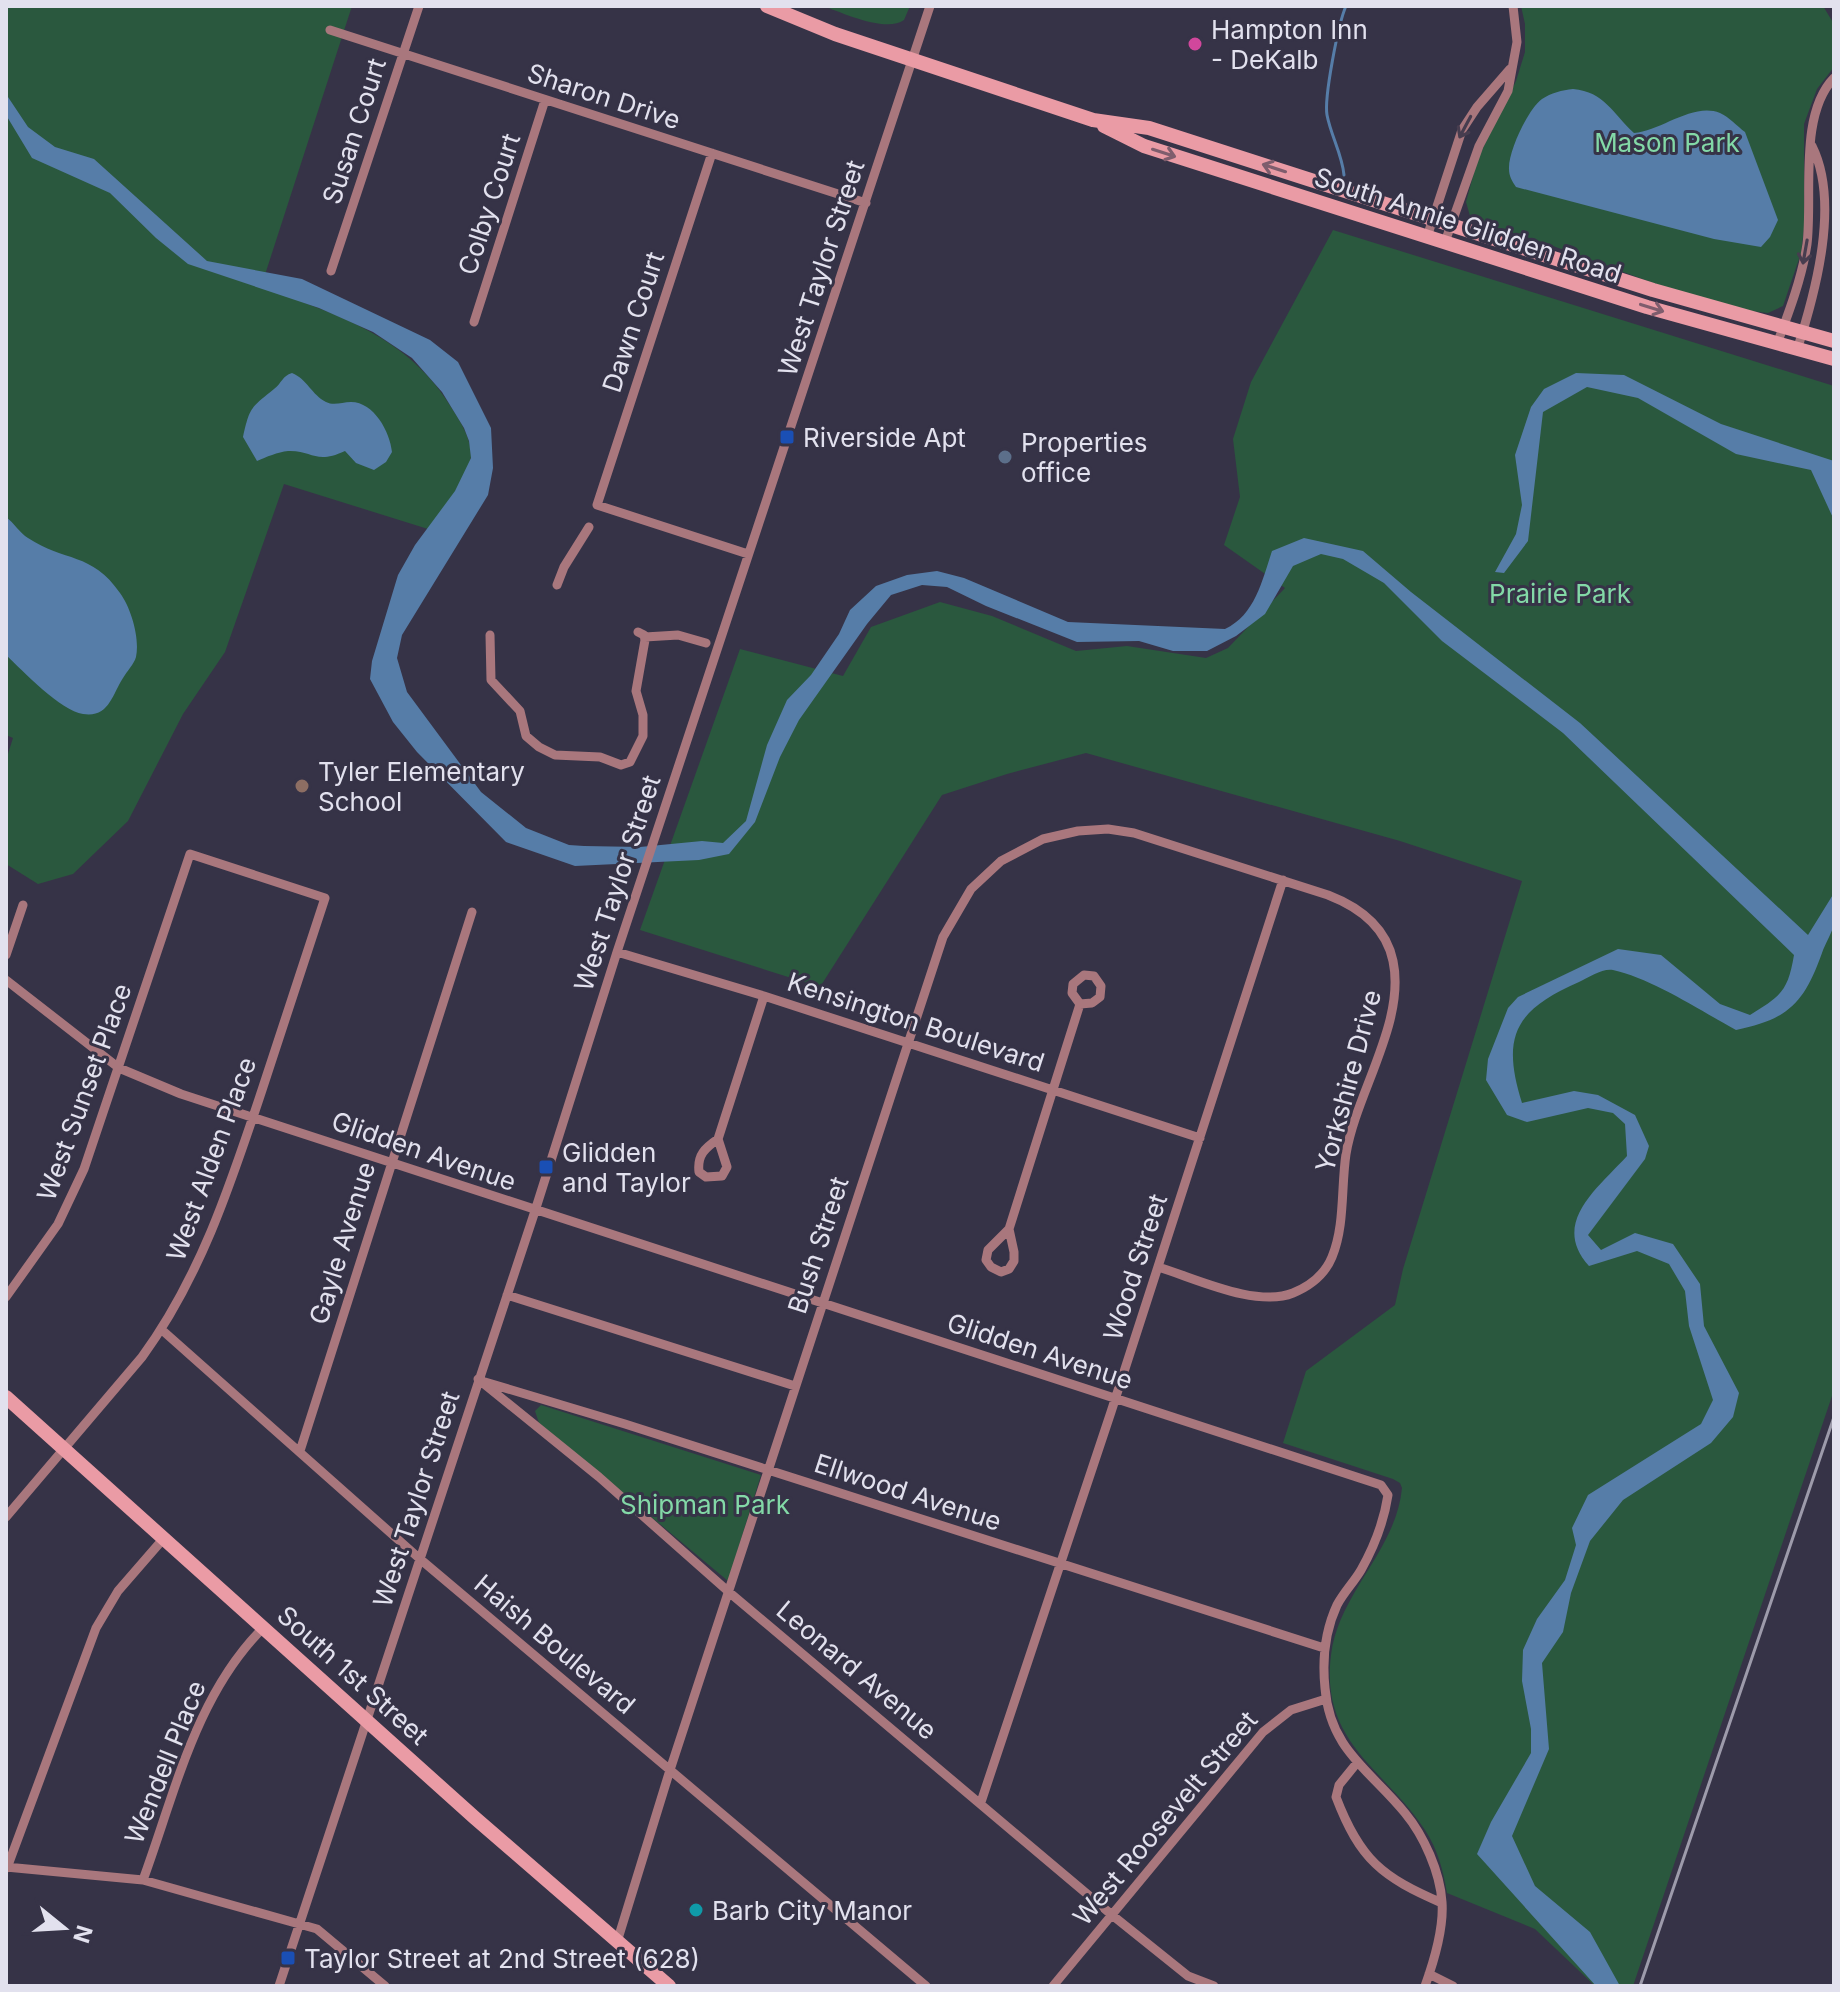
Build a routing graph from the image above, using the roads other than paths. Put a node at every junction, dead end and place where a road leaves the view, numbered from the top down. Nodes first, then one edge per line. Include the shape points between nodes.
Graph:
1 (419, 6) edge
2 (767, 6) edge
3 (930, 6) edge
4 (1513, 6) edge
5 (330, 30) dead end
6 (402, 54) junction
7 (912, 61) junction
8 (1512, 66) junction
9 (1834, 78) edge
10 (545, 100) junction
11 (1093, 120) junction
12 (1812, 146) junction
13 (712, 153) junction
14 (866, 203) junction
15 (1809, 208) junction
16 (1833, 208) edge
17 (1433, 219) junction
18 (1451, 225) junction
19 (1427, 237) junction
20 (1445, 242) junction
21 (331, 271) dead end
22 (474, 322) dead end
23 (1783, 326) junction
24 (1803, 332) junction
25 (1834, 341) edge
26 (1777, 344) junction
27 (1797, 350) junction
28 (1834, 359) edge
29 (589, 527) dead end
30 (748, 554) junction
31 (557, 585) dead end
32 (490, 635) dead end
33 (706, 643) dead end
34 (1283, 880) junction
35 (325, 898) joint
36 (23, 905) dead end
37 (472, 912) dead end
38 (617, 952) junction
39 (6, 955) edge
40 (6, 980) edge
41 (764, 996) junction
42 (1080, 1004) dead end
43 (909, 1044) junction
44 (119, 1068) junction
45 (1053, 1089) junction
46 (253, 1118) junction
47 (1200, 1138) junction
48 (718, 1139) dead end
49 (390, 1161) junction
50 (535, 1211) junction
51 (1009, 1229) dead end
52 (1158, 1267) junction
53 (507, 1295) junction
54 (6, 1297) edge
55 (822, 1303) junction
56 (162, 1330) junction
57 (478, 1379) junction
58 (795, 1386) junction
59 (6, 1397) edge
60 (1115, 1398) junction
61 (63, 1448) junction
62 (300, 1451) junction
63 (768, 1471) junction
64 (6, 1517) edge
65 (164, 1538) junction
66 (420, 1559) junction
67 (1059, 1564) junction
68 (730, 1593) junction
69 (264, 1627) junction
70 (1324, 1648) junction
71 (1326, 1699) junction
72 (367, 1720) junction
73 (1356, 1764) junction
74 (670, 1770) junction
75 (981, 1802) junction
76 (7, 1868) edge
77 (143, 1880) junction
78 (1442, 1903) junction
79 (1112, 1915) junction
80 (299, 1925) junction
81 (617, 1942) junction
82 (1429, 1974) junction
83 (279, 1986) edge
84 (385, 1986) edge
85 (669, 1986) edge
86 (926, 1986) edge
87 (1053, 1986) edge
88 (1214, 1986) edge
89 (1425, 1986) edge
90 (1453, 1986) edge

1 - 6 street, Susan Court
2 - 7 main road, South Annie Glidden Road
3 - 7 street, West Taylor Street
4 - 8 street via 1517,31
5 - 6 street, Sharon Drive
6 - 10 street, Sharon Drive
6 - 21 street, Susan Court
7 - 11 main road, South Annie Glidden Road
7 - 14 street, West Taylor Street
8 -> 17 street via 1462,130
8 - 18 street via 1508,91 1479,146
9 - 12 street via 1819,102
10 - 13 street, Sharon Drive
10 - 22 street, Colby Court
17 -> 11 main road, South Annie Glidden Road via 1149,128
11 -> 19 main road, South Annie Glidden Road via 1144,146
12 - 15 street
12 - 16 street via 1822,159
13 - 14 street, Sharon Drive
13 - 30 street, Dawn Court via 597,505
14 - 30 street, West Taylor Street
15 - 16 street
15 -> 23 street via 1803,263
16 - 24 street via 1828,254
17 - 18 main road, South Annie Glidden Road
17 - 19 street
18 - 20 street
18 - 23 main road, South Annie Glidden Road
19 - 20 main road, South Annie Glidden Road
20 -> 26 main road, South Annie Glidden Road
23 - 24 main road, South Annie Glidden Road
23 - 26 street
24 - 25 main road, South Annie Glidden Road
24 - 27 street
26 - 27 main road, South Annie Glidden Road
27 - 28 main road, South Annie Glidden Road
29 - 31 street
30 - 38 street, West Taylor Street
32 - 33 street via 491,680 520,711 526,736 555,755 600,757 621,765 630,762 643,736 636,691 642,635 678,635
34 - 43 street, Bush Street via 1126,831 1078,831 1030,844 989,871 959,906 943,937
34 - 47 street, Wood Street
34 - 52 street, Yorkshire Drive via 1342,900 1366,915 1384,937 1394,964 1395,1001 1353,1125 1334,1252 1312,1283 1270,1298
35 - 44 street, West Sunset Place via 190,854
35 - 46 street, West Alden Place
36 - 39 street
37 - 49 street, Gayle Avenue
38 - 41 street, Kensington Boulevard
38 - 50 street, West Taylor Street
40 - 44 street, Glidden Avenue
41 - 43 street, Kensington Boulevard
41 - 48 street
42 - 45 street
43 - 45 street, Kensington Boulevard
43 - 55 street, Bush Street
44 - 46 street, Glidden Avenue
44 - 54 street, West Sunset Place via 72,1198
45 - 47 street, Kensington Boulevard
45 - 51 street
46 - 49 street, Glidden Avenue
46 - 56 street, West Alden Place via 216,1224
47 - 52 street, Wood Street
49 - 50 street, Glidden Avenue
49 - 62 street, Gayle Avenue
50 - 53 street, West Taylor Street
50 - 55 street, Glidden Avenue
52 - 60 street, Wood Street
53 - 57 street, West Taylor Street
53 - 58 street
55 - 58 street, Bush Street
55 - 60 street, Glidden Avenue
56 - 61 street, West Alden Place
56 - 62 street, Haish Boulevard
57 - 63 street, Ellwood Avenue
57 - 66 street, West Taylor Street
57 - 68 street, Leonard Avenue
58 - 63 street, Bush Street
59 - 61 main road, South 1st Street
60 - 67 street, Wood Street
60 - 70 street, Glidden Avenue via 1385,1488 1386,1508 1360,1572 1337,1604
61 - 64 street, West Alden Place
61 - 65 main road, South 1st Street
62 - 66 street, Haish Boulevard
63 - 67 street, Ellwood Avenue
63 - 68 street, Bush Street
65 - 69 main road, South 1st Street
65 - 76 street via 118,1591 96,1628
66 - 72 street, West Taylor Street
66 - 74 street, Haish Boulevard
67 - 70 street, Ellwood Avenue
67 - 75 street, Wood Street
68 - 74 street, Bush Street
68 - 75 street, Leonard Avenue
69 - 72 main road, South 1st Street
69 - 77 street, Wendell Place via 234,1660 208,1702
70 - 71 street
71 - 73 street via 1341,1742
71 - 79 street, West Roosevelt Street via 1291,1710 1270,1725
72 - 80 street, West Taylor Street
72 - 81 main road, South 1st Street
73 - 78 street via 1413,1825 1427,1849
73 - 78 street via 1336,1797 1356,1841 1386,1875
74 - 81 street, Bush Street
74 - 86 street, Haish Boulevard
75 - 79 street, Leonard Avenue
76 - 77 street
77 - 80 street
78 - 82 street
79 - 87 street, West Roosevelt Street
79 - 88 street, Leonard Avenue via 1188,1976
80 - 83 street, West Taylor Street
80 - 84 street via 317,1929
81 - 85 main road, South 1st Street
82 - 89 street
82 - 90 street

